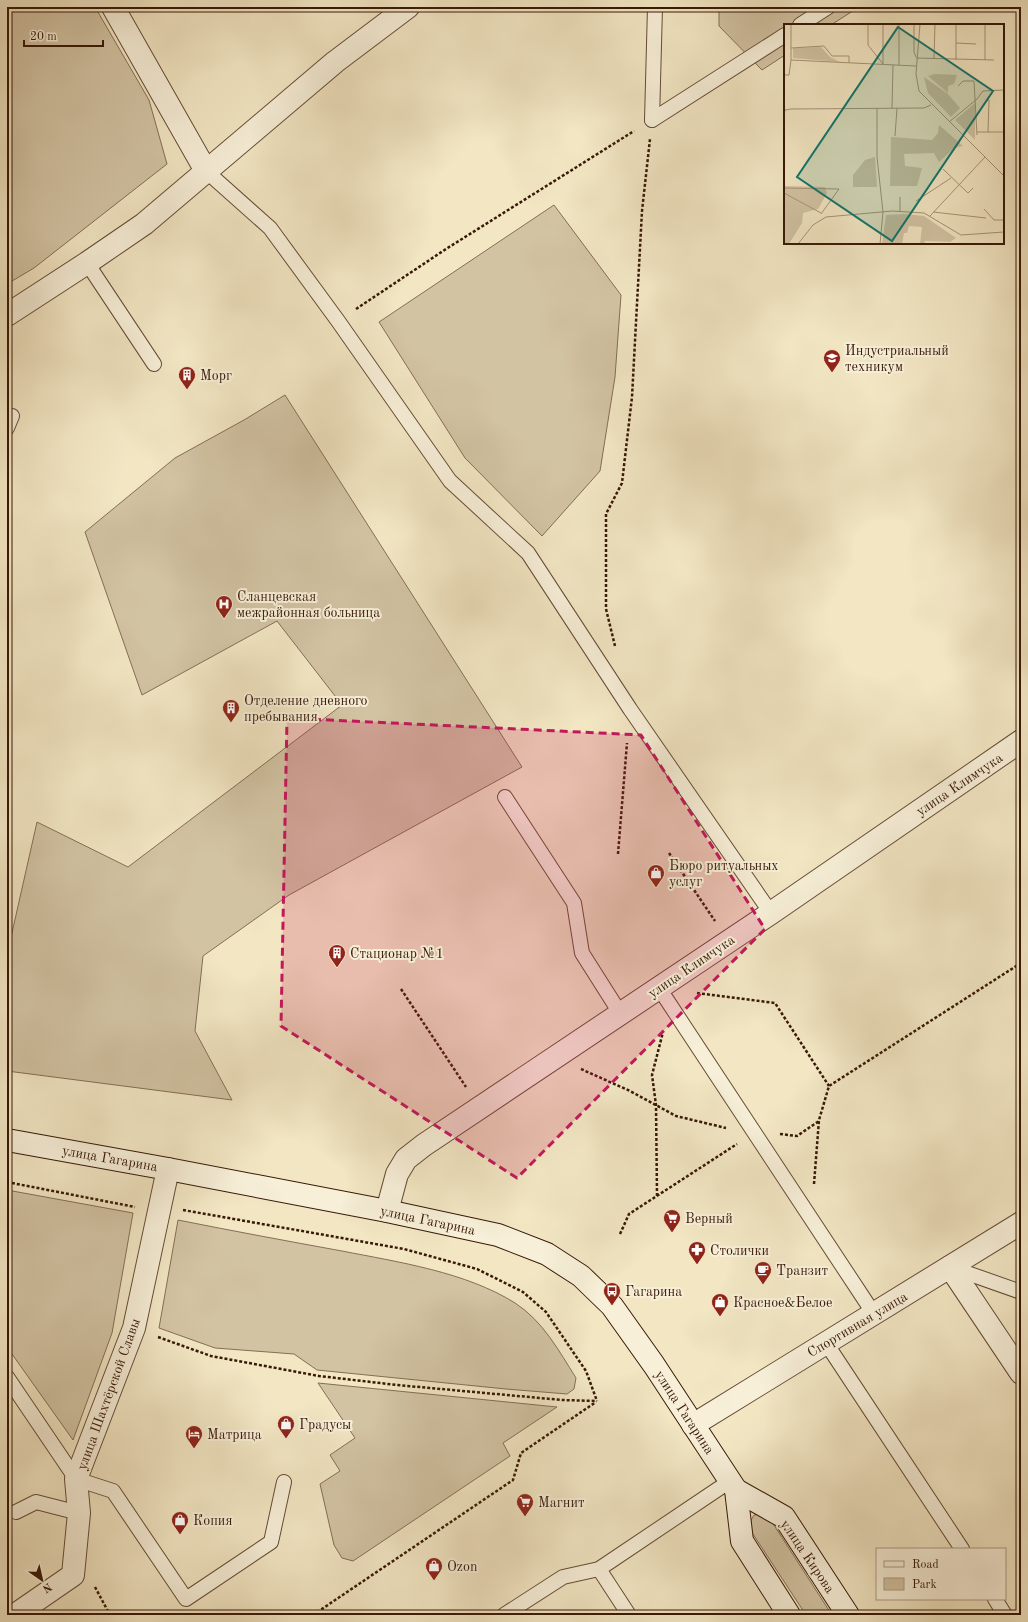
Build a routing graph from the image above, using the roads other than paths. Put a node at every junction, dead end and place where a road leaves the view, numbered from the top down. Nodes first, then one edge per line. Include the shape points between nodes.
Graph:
1 (114, 7) edge
2 (408, 7) edge
3 (655, 7) edge
4 (828, 7) edge
5 (802, 24) edge
6 (784, 36) edge
7 (206, 171) junction
8 (87, 263) junction
9 (7, 315) edge
10 (154, 364) dead end
11 (1021, 741) edge
12 (505, 797) dead end
13 (771, 913) junction
14 (659, 988) junction
15 (620, 1013) junction
16 (7, 1140) edge
17 (168, 1169) junction
18 (387, 1211) junction
19 (1021, 1223) edge
20 (950, 1268) junction
21 (1021, 1292) edge
22 (874, 1314) junction
23 (826, 1343) junction
24 (1021, 1373) edge
25 (7, 1377) edge
26 (693, 1425) junction
27 (76, 1479) junction
28 (284, 1482) dead end
29 (733, 1486) junction
30 (16, 1512) dead end
31 (79, 1513) junction
32 (961, 1548) edge
33 (599, 1569) junction
34 (996, 1600) edge
35 (15, 1615) edge
36 (504, 1615) edge
37 (629, 1615) edge
38 (789, 1615) edge
39 (848, 1615) edge
40 (1005, 1615) edge

1 - 7 street
2 - 7 street via 335,62
3 - 6 lane via 652,120
4 - 5 lane
7 - 8 street via 144,224
7 - 13 lane via 270,228 450,481 528,553 630,709
8 - 9 street
8 - 10 lane
11 - 13 street, улица Климчука
12 - 15 lane via 574,903 582,954
13 - 14 street, улица Климчука
14 - 15 street, улица Климчука
14 - 22 lane
15 - 18 street, улица Климчука via 406,1159 397,1174
16 - 17 street, улица Гагарина
17 - 18 street, улица Гагарина
17 - 27 street, улица Шахтёрской Славы via 134,1328
18 - 26 street, улица Гагарина via 498,1235 547,1254 582,1276 612,1306
19 - 20 street, Спортивная улица
20 - 21 lane
20 - 22 street, Спортивная улица
20 - 24 street
22 - 23 street, Спортивная улица
23 - 26 street, Спортивная улица
23 - 32 lane
25 - 27 lane
26 - 29 street, улица Гагарина
27 - 28 lane via 113,1491 186,1599 271,1542
27 - 31 street, улица Шахтёрской Славы
29 - 33 lane
29 - 38 street via 742,1541
29 - 39 street, улица Кирова via 784,1517
30 - 31 lane via 36,1502
31 - 35 street, улица Шахтёрской Славы via 73,1575
33 - 36 lane via 563,1577
33 - 37 lane
34 - 40 lane

